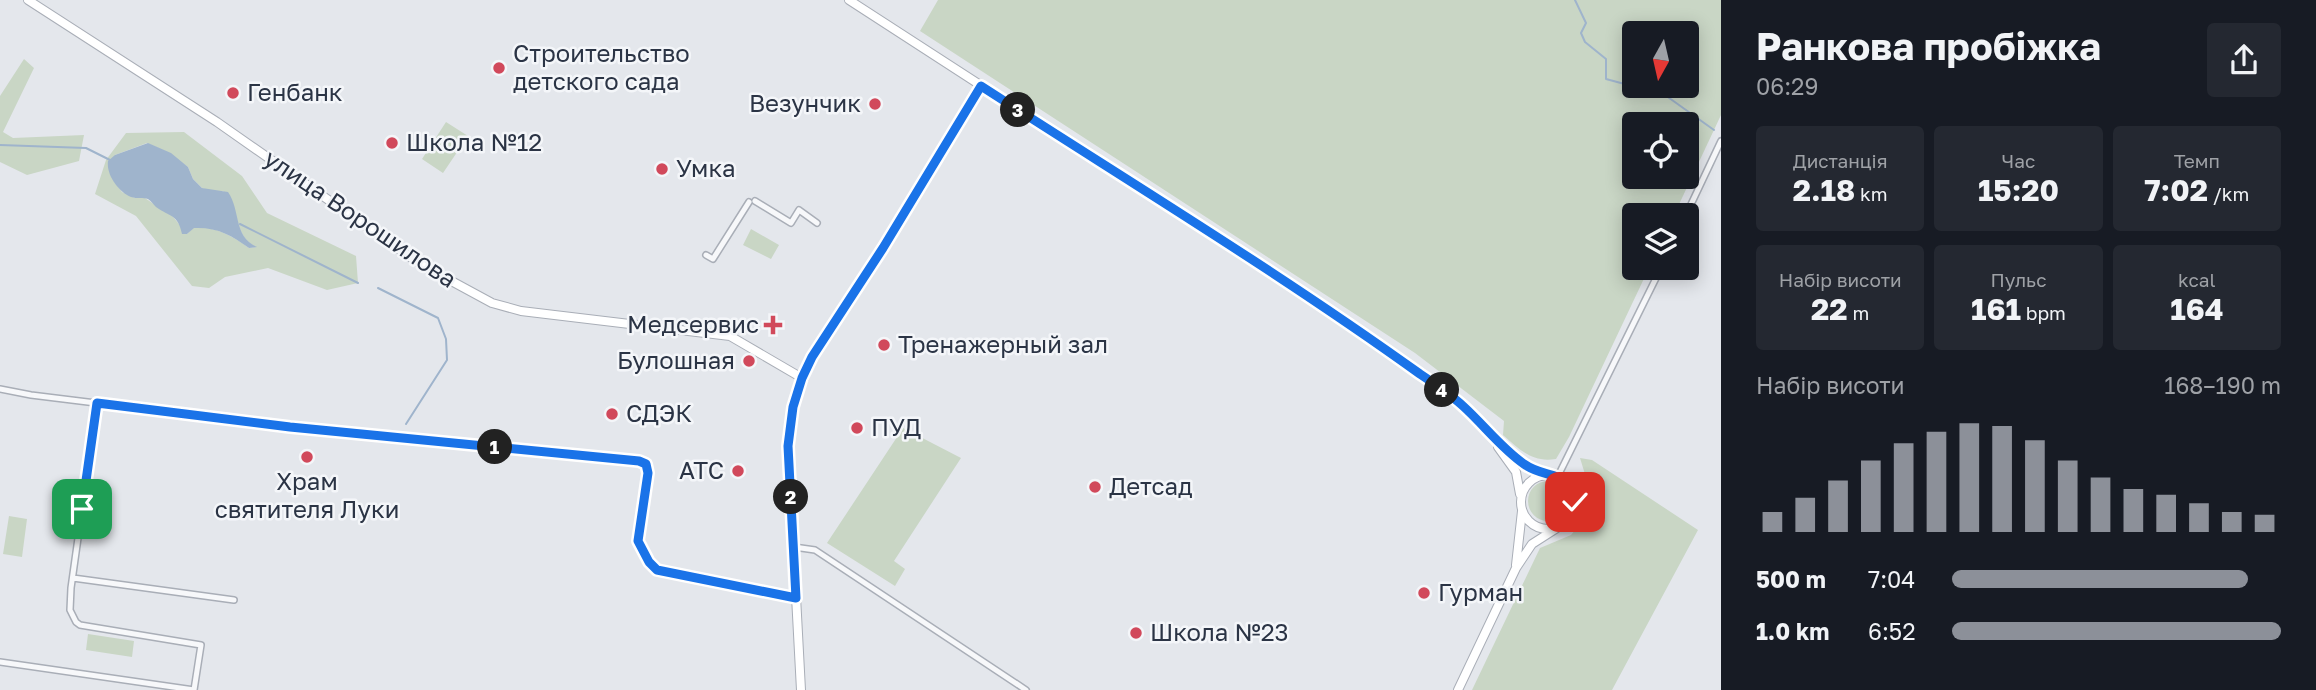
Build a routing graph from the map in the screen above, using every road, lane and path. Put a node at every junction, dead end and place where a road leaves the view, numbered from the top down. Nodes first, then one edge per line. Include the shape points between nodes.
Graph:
1 (28, 0) edge
2 (849, 0) edge
3 (981, 86) junction
4 (1721, 141) edge
5 (1692, 203) edge
6 (817, 223) dead end
7 (706, 255) dead end
8 (1655, 280) edge
9 (802, 378) junction
10 (0, 389) edge
11 (97, 403) junction
12 (1484, 427) junction
13 (1554, 475) junction
14 (1521, 495) junction
15 (1522, 508) junction
16 (1557, 527) junction
17 (794, 547) junction
18 (1516, 568) junction
19 (73, 578) junction
20 (796, 598) junction
21 (234, 600) dead end
22 (0, 662) edge
23 (194, 690) edge
24 (801, 690) edge
25 (1026, 690) edge
26 (1458, 690) edge

1 - 9 main road, улица Ворошилова via 217,122 420,264 492,303 521,311 730,336
2 - 3 main road
3 - 9 main road
3 - 12 main road via 1349,324 1462,405
4 - 5 street
6 - 7 street via 799,210 791,223 752,202 713,259
8 - 13 street
9 - 17 main road via 788,446
10 - 11 street
11 - 19 street
11 - 20 street via 639,461 646,464 648,473 638,541 657,570
12 - 13 main road via 1525,465
12 - 14 main road via 1516,472
13 - 14 main road via 1532,479
13 - 16 main road via 1567,482 1575,502 1573,513
14 - 15 main road
15 - 16 main road via 1534,526
15 - 18 main road
16 - 18 main road via 1532,544
17 - 20 main road
17 - 25 street via 815,550
18 - 26 main road
19 - 21 street
19 - 23 street via 70,610 80,625 201,645
20 - 24 main road
22 - 23 street

